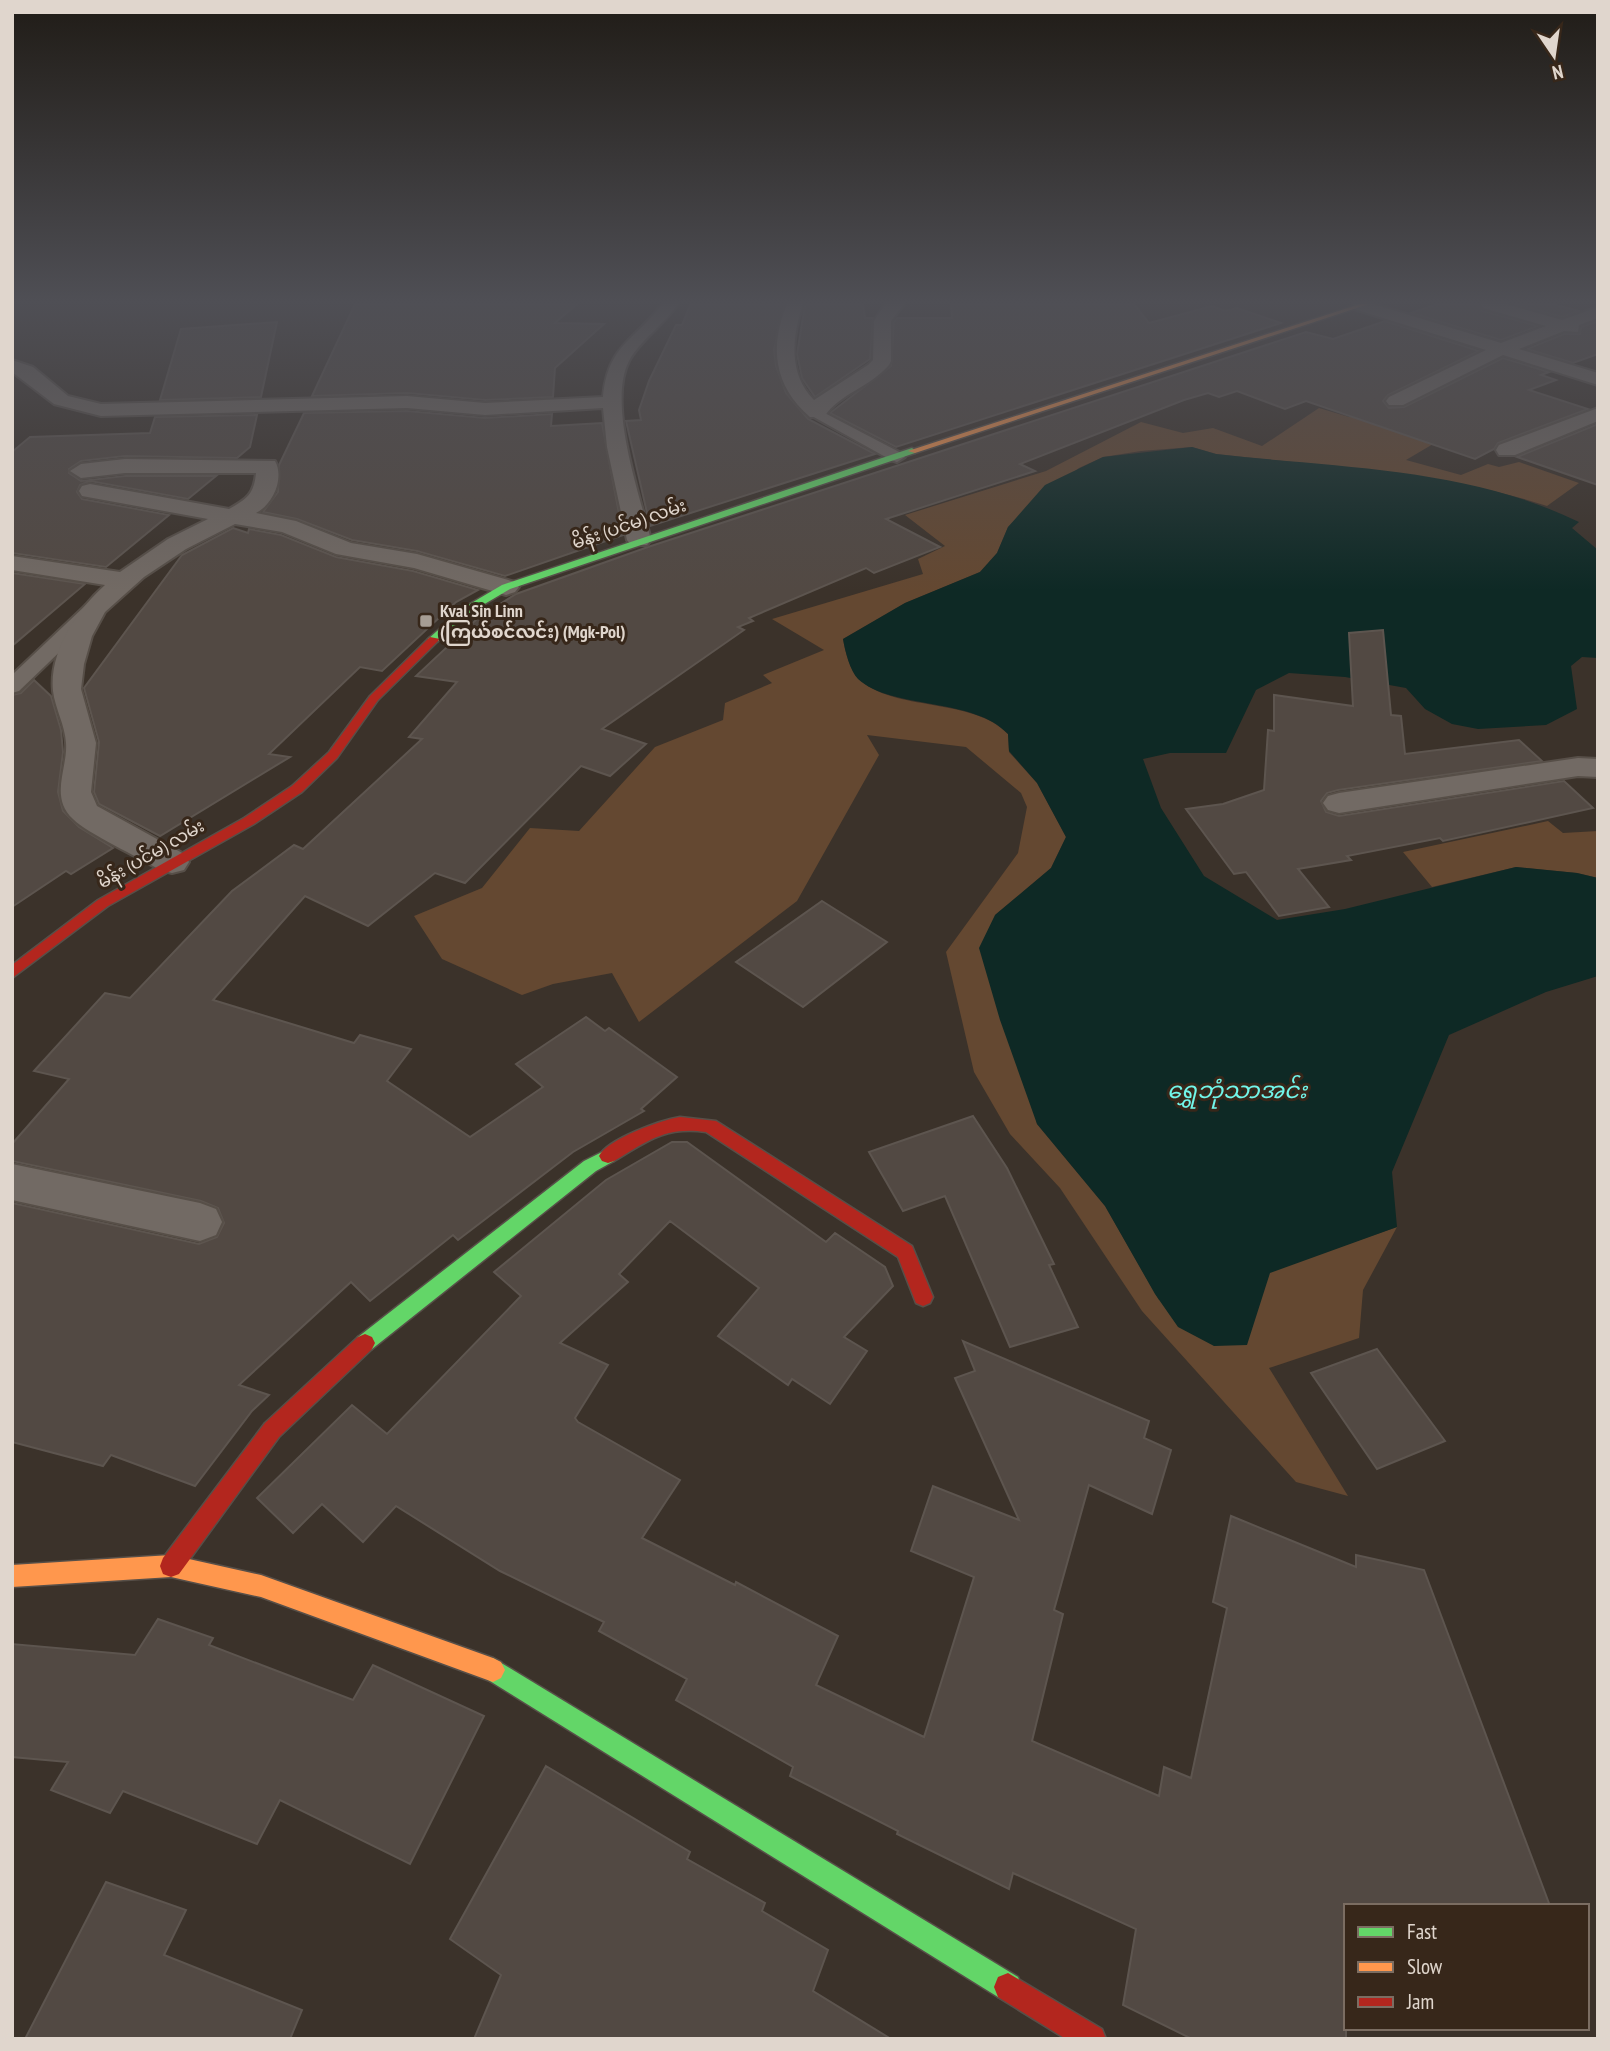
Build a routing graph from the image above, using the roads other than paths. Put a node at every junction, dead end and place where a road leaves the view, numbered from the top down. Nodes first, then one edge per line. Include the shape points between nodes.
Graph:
1 (61, 400) edge
2 (803, 400) edge
3 (825, 400) edge
4 (1073, 400) edge
5 (612, 402) joint
6 (817, 413) junction
7 (1598, 414) edge
8 (1507, 450) dead end
9 (897, 457) junction
10 (237, 515) junction
11 (639, 540) junction
12 (12, 564) edge
13 (125, 580) junction
14 (506, 587) junction
15 (94, 608) junction
16 (12, 687) edge
17 (1598, 768) edge
18 (1339, 803) dead end
19 (172, 862) junction
20 (12, 973) edge
21 (12, 1182) edge
22 (200, 1222) dead end
23 (923, 1297) dead end
24 (171, 1566) junction
25 (12, 1576) edge
26 (1092, 2039) edge

1 - 5 street via 100,410 407,402 485,409
2 - 6 street
3 - 6 street
4 - 9 main road, မိန်း (ပင်မ) လမ်း
5 - 11 street
6 - 9 lane
7 - 8 street
9 - 11 main road, မိန်း (ပင်မ) လမ်း
10 - 10 street via 86,481 125,466 267,466 261,500
10 - 13 street via 177,544
10 - 14 street via 288,526 345,550 417,561
11 - 14 main road, မိန်း (ပင်မ) လမ်း
12 - 13 street
13 - 15 street
14 - 19 main road, မိန်း (ပင်မ) လမ်း via 467,610 424,648 374,698 333,755 297,789
15 - 16 lane
15 - 19 street via 79,636 67,689 81,743 75,792 84,812
17 - 18 street via 1578,767
19 - 20 main road, မိန်း (ပင်မ) လမ်း via 103,903
21 - 22 street
23 - 24 main road via 905,1252 710,1126 686,1121 663,1124 590,1166 350,1355 272,1430
24 - 25 main road
24 - 26 main road via 261,1587 501,1673

